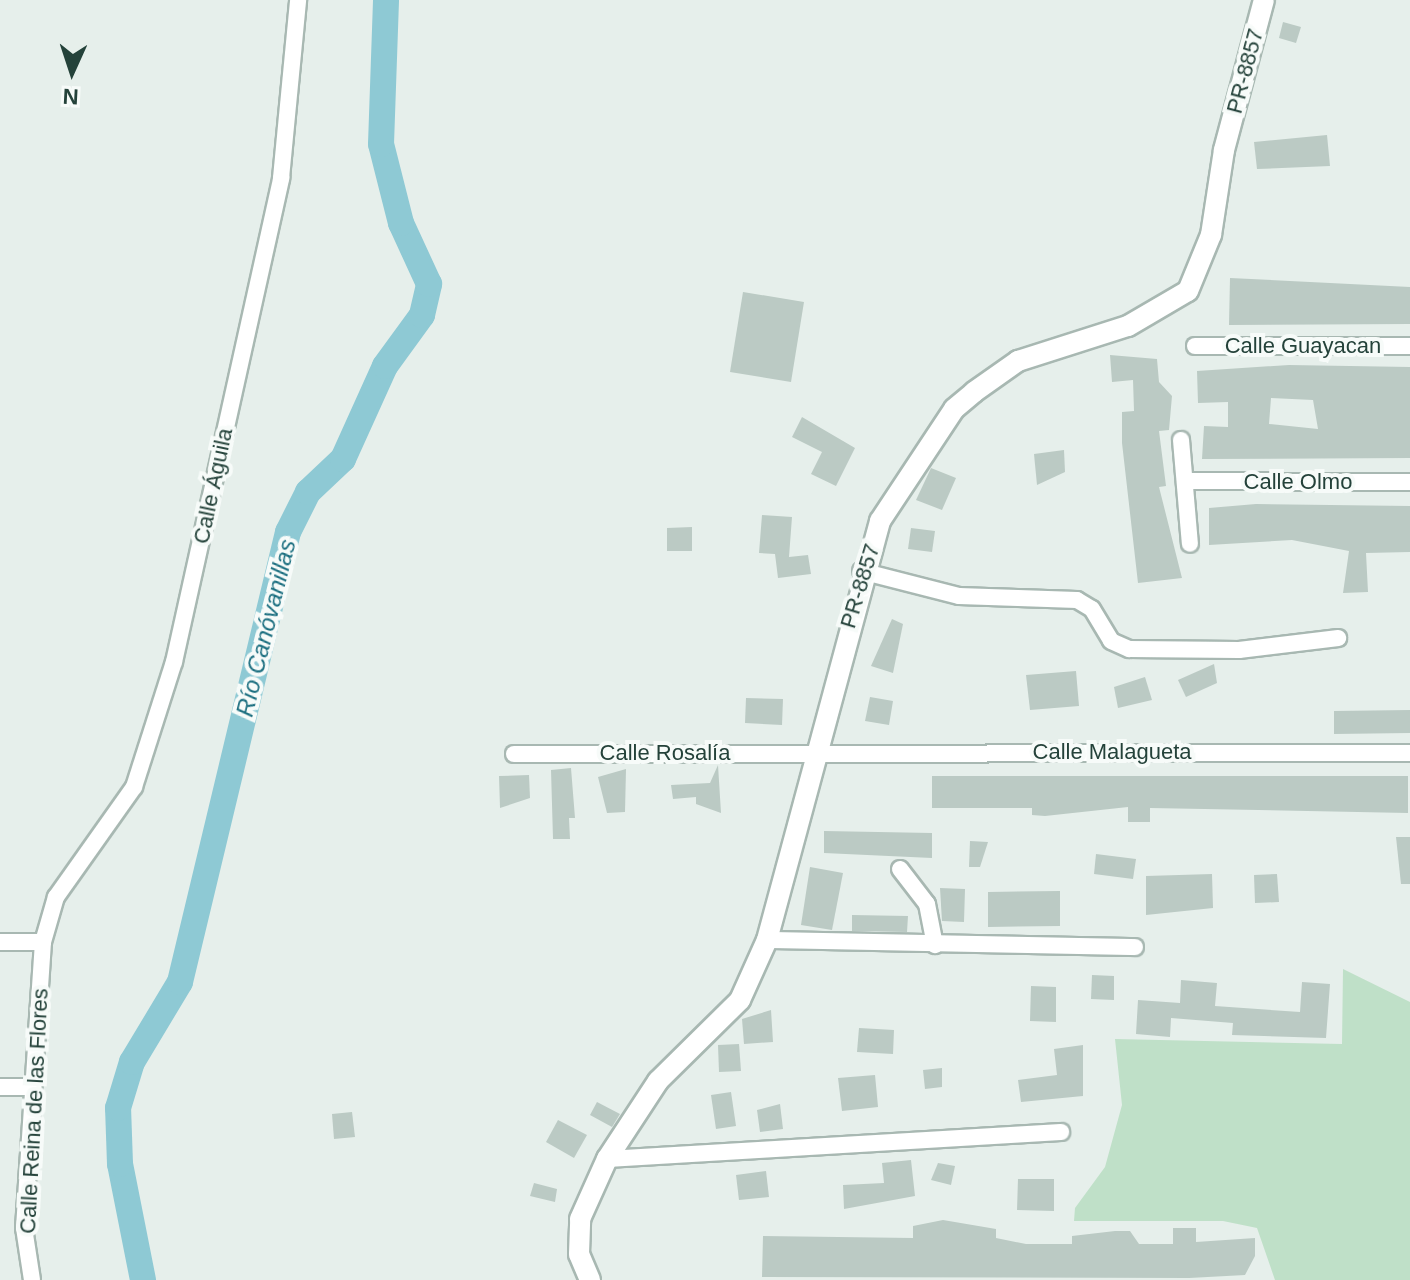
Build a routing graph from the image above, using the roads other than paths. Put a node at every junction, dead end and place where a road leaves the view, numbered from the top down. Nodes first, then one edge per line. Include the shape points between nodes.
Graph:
1 (298, 0) edge
2 (1264, 0) edge
3 (1195, 346) dead end
4 (1410, 346) edge
5 (1181, 440) dead end
6 (1185, 481) junction
7 (1410, 482) edge
8 (1190, 544) dead end
9 (861, 571) junction
10 (1338, 638) dead end
11 (815, 752) junction
12 (1410, 753) edge
13 (514, 754) dead end
14 (900, 869) dead end
15 (767, 940) junction
16 (0, 942) edge
17 (43, 942) junction
18 (935, 945) junction
19 (1135, 947) dead end
20 (0, 1087) edge
21 (33, 1087) junction
22 (1061, 1132) dead end
23 (607, 1159) junction
24 (32, 1280) edge
25 (590, 1280) edge

1 - 17 street, Calle Águila via 281,178 174,662 134,787 56,897
2 - 9 street, PR-8857 / PR-8857 via 1224,150 1211,235 1188,291 1128,326 1018,361 954,409 904,485
3 - 4 street, Calle Guayacan
5 - 6 street
6 - 7 street, Calle Olmo
6 - 8 street
9 - 10 street via 959,596 1077,600 1092,609 1111,641 1129,649 1239,650
9 - 11 street, PR-8857
11 - 12 street, Calle Malagueta
11 - 13 street, Calle Rosalía
11 - 15 street, PR-8857
14 - 18 street via 927,904
15 - 18 street
15 - 23 street, PR-8857 via 740,1000 658,1081
16 - 17 street
17 - 21 street, Calle Reina de las Flores
18 - 19 street
20 - 21 street
21 - 24 street, Calle Reina de las Flores via 24,1228
22 - 23 street
23 - 25 street, PR-8857 via 580,1219 579,1254

